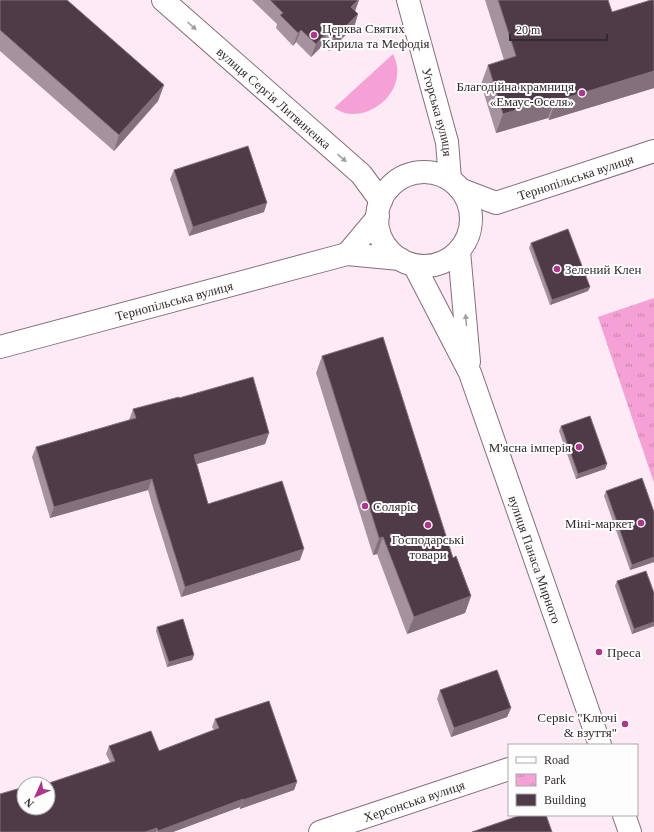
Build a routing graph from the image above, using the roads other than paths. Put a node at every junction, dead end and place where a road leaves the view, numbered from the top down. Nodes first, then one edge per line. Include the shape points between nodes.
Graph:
1 (163, 0) edge
2 (408, 0) edge
3 (654, 151) edge
4 (456, 185) junction
5 (496, 203) junction
6 (379, 209) junction
7 (464, 244) junction
8 (347, 254) junction
9 (407, 262) junction
10 (0, 347) edge
11 (470, 373) junction
12 (593, 743) edge
13 (508, 769) edge
14 (624, 816) edge
15 (320, 832) edge
16 (630, 832) edge

1 -> 6 street, вулиця Сергія Литвиненка via 361,174
2 - 4 street, Угорська вулиця via 447,142
3 - 5 street, Тернопільська вулиця
4 - 5 street
4 - 6 street via 434,173 418,172 403,177 390,187
4 - 7 street via 469,205 472,221
5 - 7 street
6 - 8 street
6 - 9 street via 380,234 387,248
7 - 9 street via 447,261 431,266
11 -> 7 street, вулиця Панаса Мирного
8 - 9 street, Тернопільська вулиця
8 - 10 street, Тернопільська вулиця
9 - 11 street, вулиця Панаса Мирного
11 - 12 street, вулиця Панаса Мирного
13 - 15 street, Херсонська вулиця
14 - 16 street

